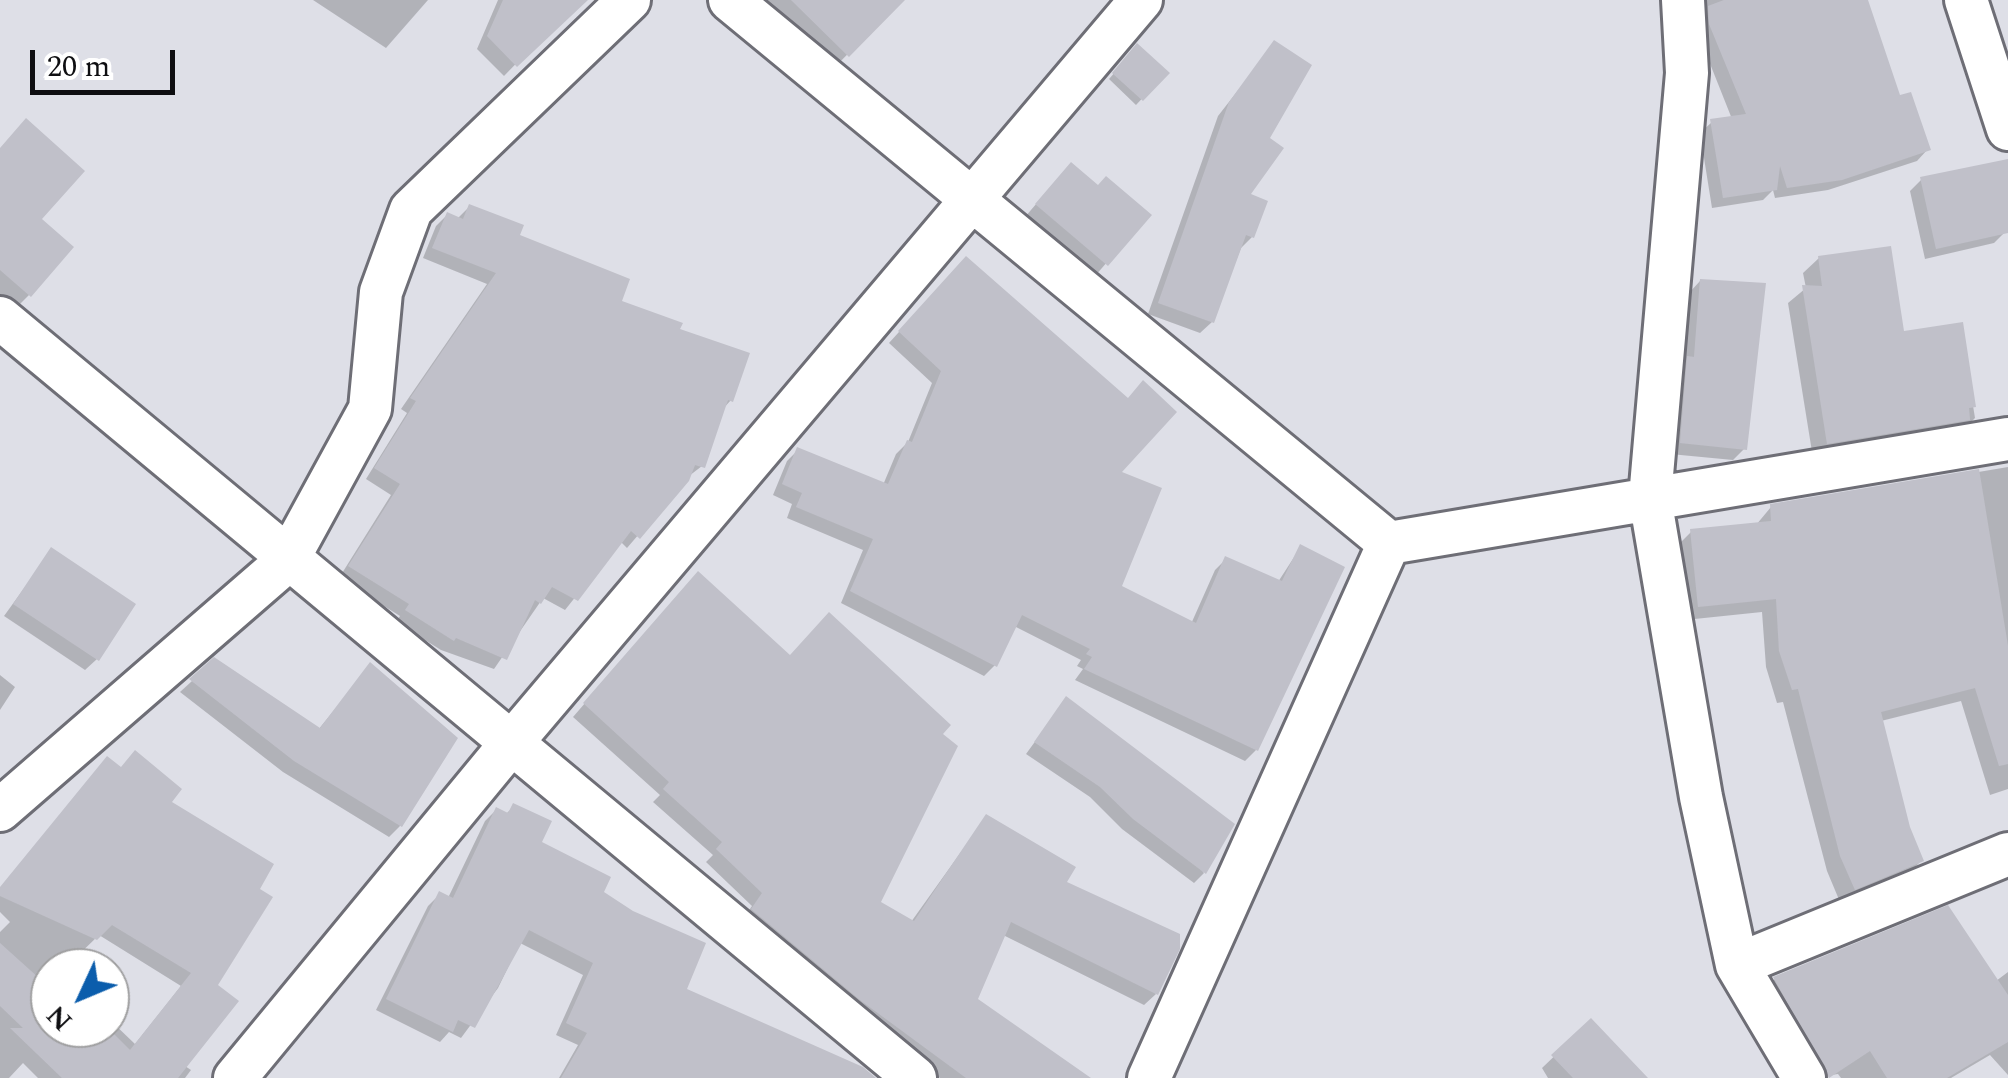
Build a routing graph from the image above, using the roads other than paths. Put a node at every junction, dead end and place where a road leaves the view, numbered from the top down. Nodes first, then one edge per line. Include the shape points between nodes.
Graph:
1 (629, 0) edge
2 (730, 0) edge
3 (1141, 0) edge
4 (1684, 0) edge
5 (1966, 0) edge
6 (2008, 130) edge
7 (972, 198) junction
8 (0, 318) edge
9 (2008, 438) edge
10 (1650, 498) junction
11 (1388, 543) junction
12 (287, 561) junction
13 (513, 741) junction
14 (0, 810) edge
15 (2008, 854) edge
16 (1737, 965) junction
17 (235, 1078) edge
18 (915, 1078) edge
19 (1149, 1078) edge
20 (1804, 1078) edge

1 - 12 street via 412,210 381,292 370,409
2 - 7 street
3 - 7 street
4 - 10 street via 1687,74
5 - 6 street
7 - 11 street
7 - 13 street
8 - 12 street
9 - 10 street
10 - 11 street
10 - 16 street
11 - 19 street
12 - 13 street
12 - 14 street
13 - 17 street
13 - 18 street
15 - 16 street
16 - 20 street

